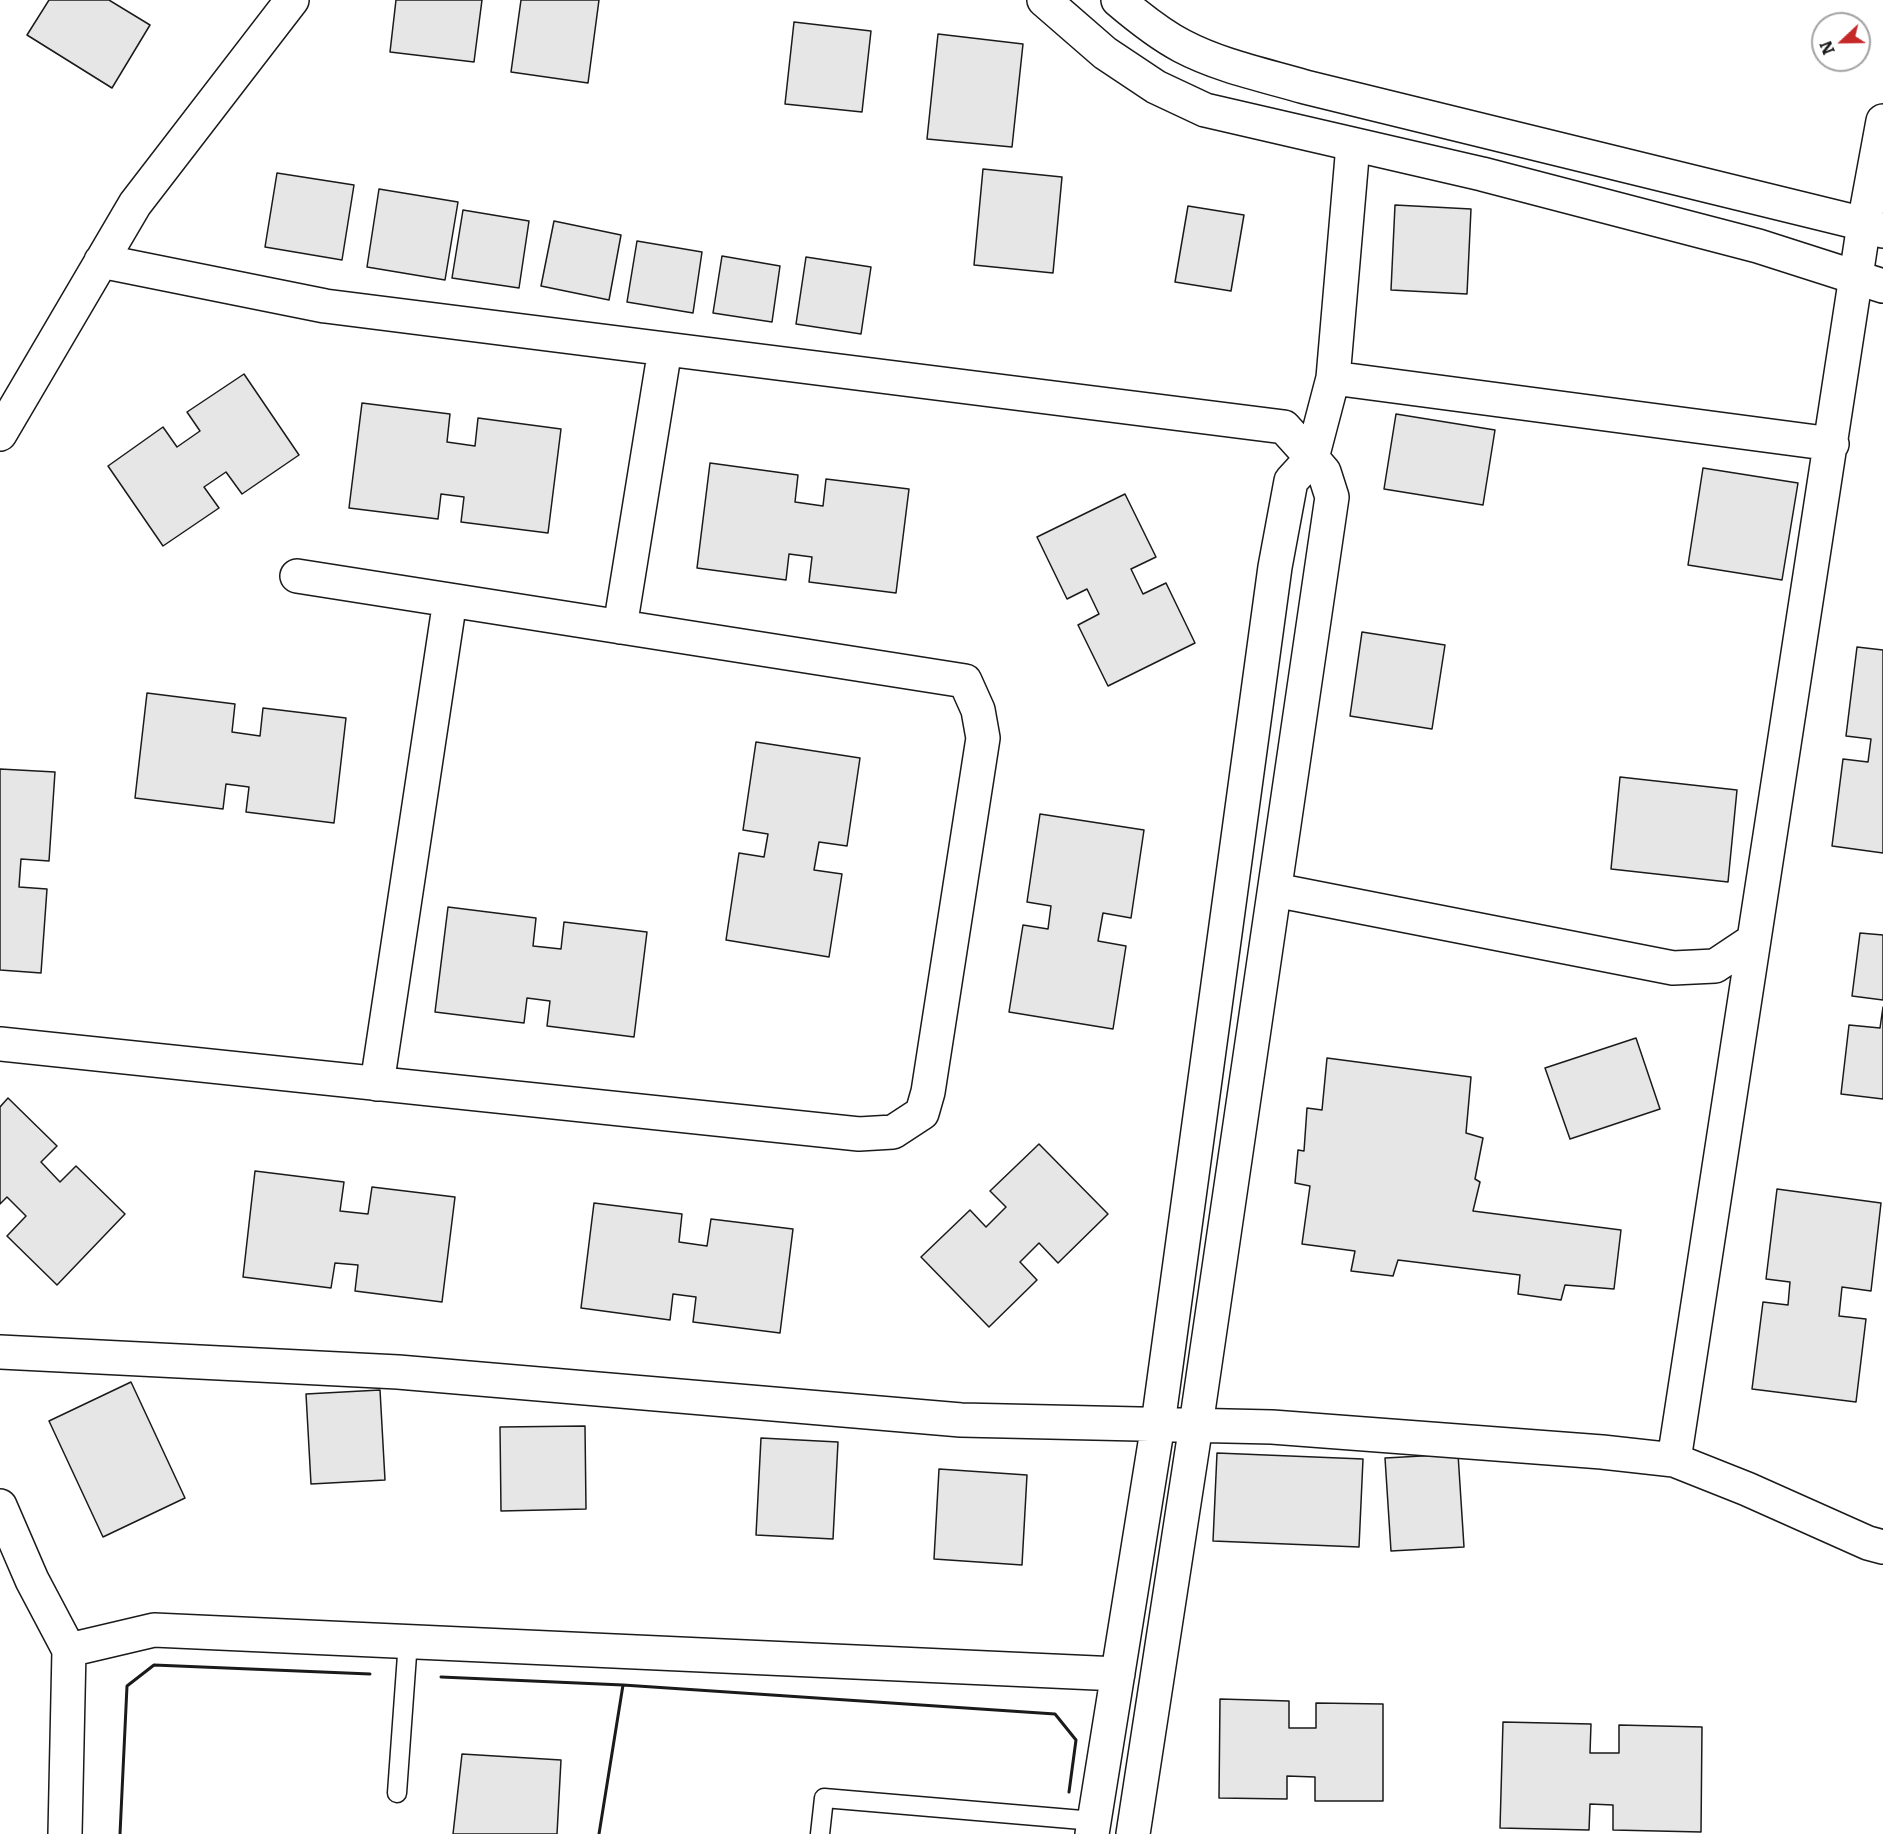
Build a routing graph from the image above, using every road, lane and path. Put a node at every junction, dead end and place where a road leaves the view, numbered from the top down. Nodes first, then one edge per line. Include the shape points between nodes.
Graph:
1 (292, 0) edge
2 (1044, 0) edge
3 (1118, 0) edge
4 (1883, 121) edge
5 (1353, 145) junction
6 (1874, 228) edge
7 (101, 261) junction
8 (1870, 281) edge
9 (665, 349) junction
10 (1333, 378) junction
11 (0, 435) edge
12 (1832, 444) junction
13 (1312, 458) junction
14 (297, 576) dead end
15 (450, 600) junction
16 (620, 627) junction
17 (1275, 890) junction
18 (1754, 940) junction
19 (0, 1044) edge
20 (377, 1084) junction
21 (0, 1352) edge
22 (1158, 1424) junction
23 (1196, 1425) junction
24 (1674, 1460) junction
25 (0, 1506) edge
26 (1883, 1547) edge
27 (408, 1641) junction
28 (69, 1650) junction
29 (1118, 1674) junction
30 (398, 1793) dead end
31 (1093, 1828) edge
32 (65, 1834) edge
33 (820, 1834) edge
34 (1133, 1834) edge

1 - 7 street via 135,204
2 - 5 street via 1105,53 1156,87 1205,110
3 - 6 street via 1182,46 1228,66
4 - 6 street
5 - 8 street via 1482,174 1746,243
5 - 10 street
6 - 8 street
7 - 9 street via 325,306
7 - 11 street
8 - 12 street
9 - 13 street via 1284,427
9 - 16 street
10 - 12 street
10 - 13 street
12 - 18 street
13 - 17 street via 1324,472 1332,497
13 - 22 street via 1291,481 1275,567
14 - 15 street
15 - 16 street
15 - 20 street
16 - 20 street via 965,681 978,710 983,738 922,1113 893,1132 859,1134
17 - 18 street via 1673,968 1714,966
17 - 23 street
18 - 24 street
19 - 20 street
21 - 22 street via 398,1372 961,1420
22 - 23 street
22 - 29 street
23 - 24 street via 1272,1427
23 - 34 street
24 - 26 street
25 - 28 street via 32,1580
27 - 28 street via 154,1630
27 - 29 street
27 - 30 lane
28 - 32 street
29 - 31 street
31 - 33 lane via 824,1798

